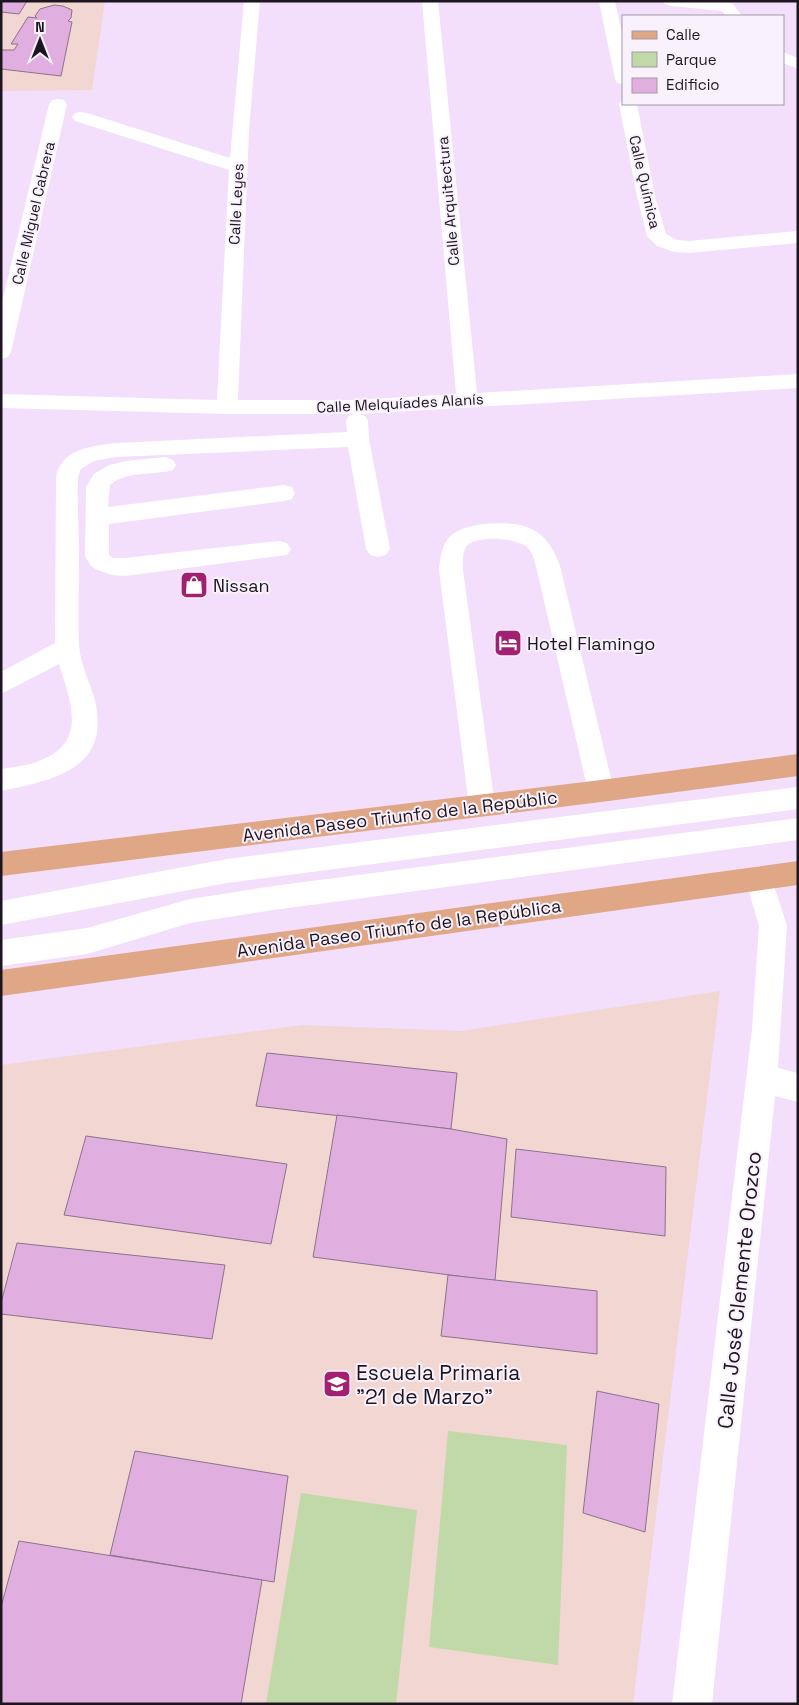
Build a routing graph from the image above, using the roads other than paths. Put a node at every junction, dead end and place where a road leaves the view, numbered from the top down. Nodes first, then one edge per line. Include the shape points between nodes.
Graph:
1 (252, 1) edge
2 (430, 1) edge
3 (607, 1) edge
4 (671, 1) edge
5 (733, 15) edge
6 (784, 57) edge
7 (798, 64) edge
8 (622, 74) edge
9 (58, 104) dead end
10 (628, 105) edge
11 (81, 117) dead end
12 (238, 167) junction
13 (798, 237) edge
14 (1, 352) edge
15 (798, 381) edge
16 (1, 400) edge
17 (467, 400) junction
18 (227, 407) junction
19 (356, 407) junction
20 (358, 439) junction
21 (266, 443) junction
22 (284, 493) dead end
23 (97, 517) junction
24 (279, 549) dead end
25 (378, 549) dead end
26 (67, 648) junction
27 (1, 684) edge
28 (798, 765) edge
29 (1, 780) edge
30 (601, 791) junction
31 (798, 798) edge
32 (482, 806) junction
33 (798, 830) edge
34 (1, 864) edge
35 (798, 873) edge
36 (759, 878) junction
37 (1, 913) edge
38 (1, 953) edge
39 (1, 983) edge
40 (762, 1078) junction
41 (798, 1088) edge
42 (692, 1704) edge

1 - 12 street, Calle Leyes
2 - 17 street, Calle Arquitectura
3 - 8 street
4 - 5 street via 716,4 727,7
6 - 7 street
9 - 14 street, Calle Miguel Cabrera
10 - 13 street, Calle Química via 646,196 657,236 664,242 689,246
11 - 12 street
12 - 18 street, Calle Leyes
15 - 17 street, Calle Melquíades Alanís
16 - 18 street, Calle Melquíades Alanís
17 - 19 street, Calle Melquíades Alanís
18 - 19 street, Calle Melquíades Alanís
19 - 20 street
20 - 21 street
20 - 25 street
21 - 23 street via 194,461 112,472 104,476 97,487
21 - 26 street via 116,450 85,456 74,463 68,470 67,485
22 - 23 street
23 - 24 street via 97,556 100,562 114,567
26 - 27 street
26 - 29 street via 84,710 83,740 75,753 55,766
28 - 30 main road, Avenida Paseo Triunfo de la Repúblic
30 - 32 main road, Avenida Paseo Triunfo de la Repúblic
30 - 32 street via 542,551 524,534 510,531 479,533 464,536 456,543 451,570
31 - 37 street via 227,871
32 - 34 main road, Avenida Paseo Triunfo de la Repúblic
33 - 38 street via 273,898 190,911 87,941
35 - 36 main road, Avenida Paseo Triunfo de la República
36 - 39 main road, Avenida Paseo Triunfo de la República
36 - 40 street, Calle José Clemente Orozco via 773,926
40 - 41 street
40 - 42 street, Calle José Clemente Orozco

